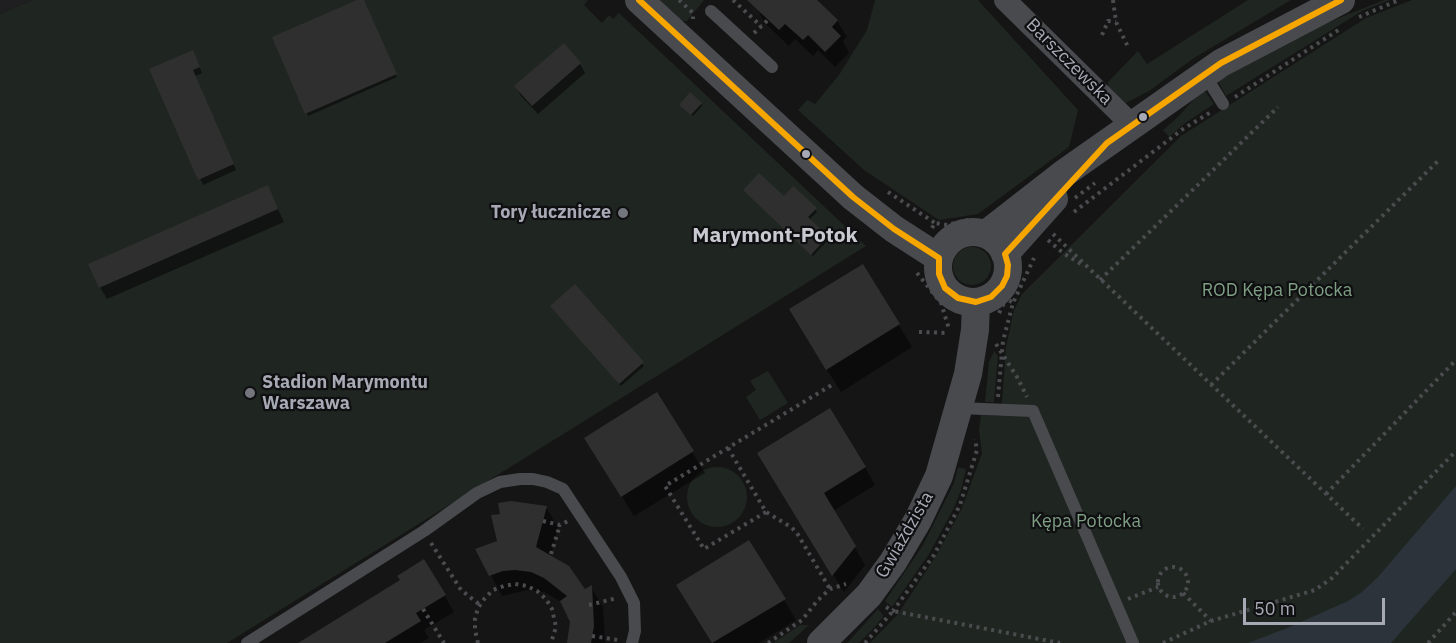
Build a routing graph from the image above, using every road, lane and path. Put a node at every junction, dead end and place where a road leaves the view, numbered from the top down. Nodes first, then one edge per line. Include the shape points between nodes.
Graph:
1 (639, 0) edge
2 (733, 0) edge
3 (1005, 0) edge
4 (1113, 0) edge
5 (1399, 0) edge
6 (711, 11) dead end
7 (1345, 16) edge
8 (1116, 22) junction
9 (761, 26) dead end
10 (1102, 35) dead end
11 (1129, 49) dead end
12 (772, 67) dead end
13 (1205, 75) junction
14 (1223, 104) junction
15 (1278, 107) dead end
16 (1132, 125) junction
17 (1440, 159) dead end
18 (1099, 180) dead end
19 (1072, 200) dead end
20 (1070, 215) dead end
21 (1056, 228) dead end
22 (1052, 233) junction
23 (989, 236) junction
24 (1047, 240) junction
25 (940, 243) junction
26 (1042, 246) dead end
27 (1038, 252) dead end
28 (1087, 267) junction
29 (1100, 280) junction
30 (986, 299) junction
31 (919, 332) dead end
32 (948, 333) dead end
33 (1002, 351) junction
34 (1456, 360) edge
35 (835, 383) dead end
36 (1211, 384) junction
37 (957, 407) junction
38 (997, 410) junction
39 (1033, 411) junction
40 (728, 448) junction
41 (1456, 451) edge
42 (1326, 494) junction
43 (766, 513) junction
44 (571, 519) dead end
45 (543, 521) dead end
46 (560, 525) junction
47 (1364, 529) dead end
48 (434, 537) dead end
49 (551, 554) dead end
50 (852, 582) dead end
51 (615, 587) dead end
52 (1158, 587) junction
53 (830, 589) junction
54 (1183, 593) junction
55 (480, 604) junction
56 (1117, 604) junction
57 (589, 605) dead end
58 (423, 609) dead end
59 (1456, 612) edge
60 (1449, 620) junction
61 (1211, 621) junction
62 (1456, 621) edge
63 (592, 636) dead end
64 (628, 642) edge
65 (247, 643) edge
66 (444, 643) edge
67 (478, 643) edge
68 (551, 643) edge
69 (768, 643) edge
70 (821, 643) edge
71 (866, 643) edge
72 (1060, 643) edge
73 (1133, 643) edge
74 (1163, 643) edge
75 (1428, 643) edge

1 - 25 street via 853,197 894,230
2 - 9 path
3 - 16 street, Barszczewska
4 - 8 path
5 - 7 path via 1362,15
6 - 12 lane
7 - 13 street via 1221,63
7 - 14 path
8 - 10 path via 1108,21
8 - 11 path
13 - 14 lane
13 - 16 street
14 - 20 path via 1183,129
15 - 29 path
16 - 23 street
17 - 36 path
18 - 19 path
21 - 22 path
22 - 24 path
22 - 28 path
23 - 25 street via 964,233
23 - 25 path via 935,223
23 - 30 street via 1008,265 1007,276
24 - 26 path
24 - 28 path
25 - 30 street via 939,274 945,288
27 - 30 path
28 - 29 path
29 - 36 path
30 - 33 path
30 - 37 street, Gwiaździsta
31 - 32 path
33 - 38 path
33 - 39 path
34 - 42 path
35 - 40 path
36 - 42 path
37 - 38 lane
37 - 70 street, Gwiaździsta via 939,476 918,520 869,595
38 - 39 lane
39 - 56 lane
40 - 43 path
40 - 43 path via 665,486 704,549
41 - 61 path via 1332,578 1315,590
42 - 47 path
43 - 53 path via 797,533
44 - 46 path
45 - 46 path
46 - 49 path
48 - 55 path via 429,540 461,590
50 - 53 path
51 - 57 path via 621,597
52 - 54 path via 1169,597
52 - 54 path via 1158,577 1164,569 1174,566 1184,570 1188,580
52 - 56 path
53 - 69 path via 802,620
54 - 61 path
55 - 67 path via 475,619
55 - 68 path via 493,590 504,586 515,584 537,591 546,598 555,618
56 - 73 lane
58 - 66 path
59 - 60 path
60 - 62 path
60 - 75 path
61 - 74 path
63 - 64 path
64 - 65 lane via 635,631 634,603 621,577 563,489 533,478 500,482 477,493
71 - 72 path via 893,611

